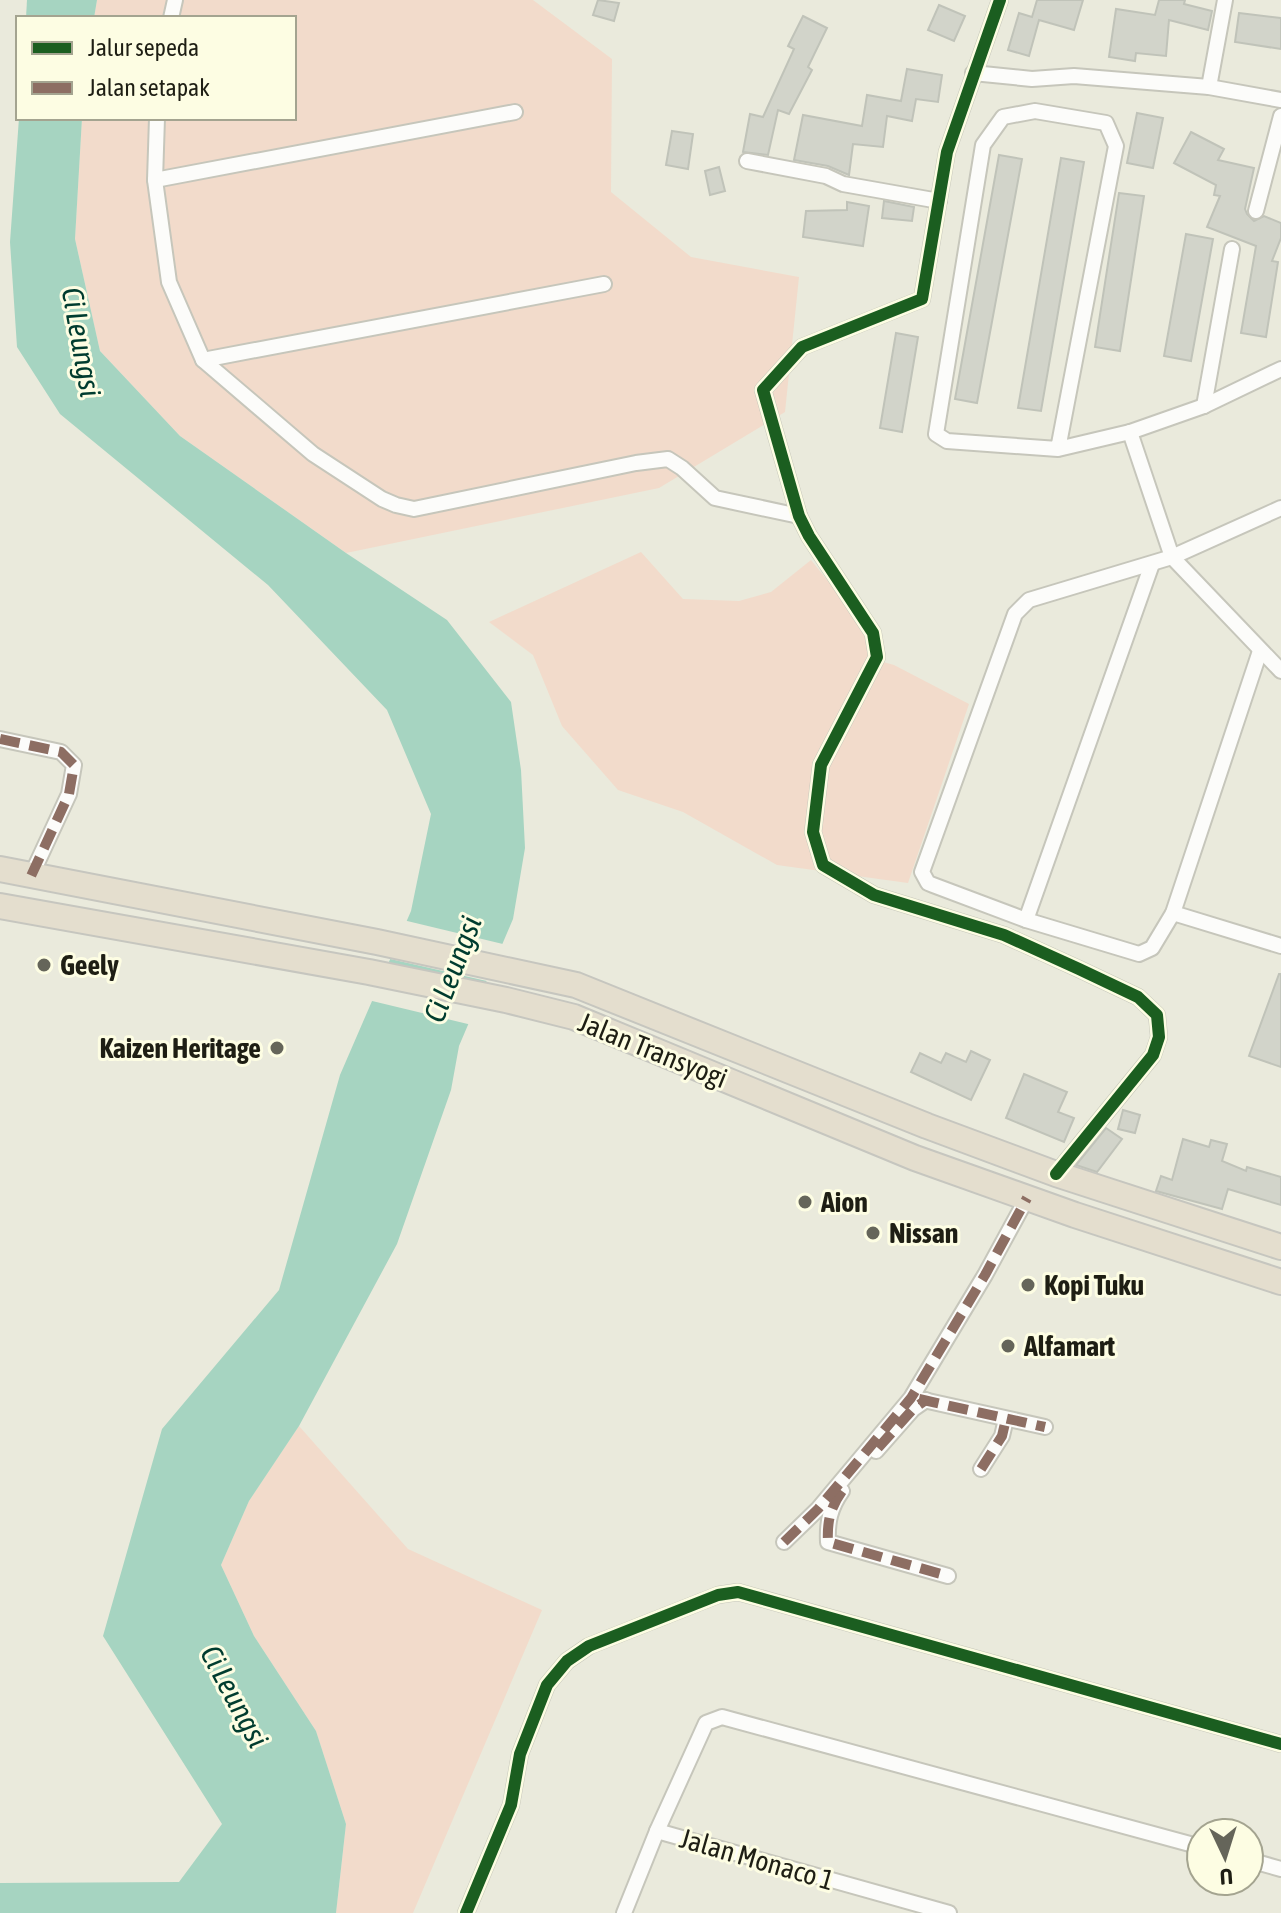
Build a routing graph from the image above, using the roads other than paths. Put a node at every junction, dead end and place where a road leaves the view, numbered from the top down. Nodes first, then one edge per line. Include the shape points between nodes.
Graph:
1 (1000, 0) edge
2 (1225, 0) edge
3 (973, 73) junction
4 (1209, 87) junction
5 (1281, 100) edge
6 (515, 112) dead end
7 (1281, 116) edge
8 (157, 120) edge
9 (747, 161) dead end
10 (155, 180) junction
11 (939, 201) junction
12 (1256, 211) dead end
13 (1232, 249) dead end
14 (604, 284) dead end
15 (203, 360) junction
16 (1281, 369) edge
17 (1204, 406) junction
18 (1130, 432) junction
19 (1058, 449) junction
20 (1281, 508) edge
21 (799, 516) junction
22 (1172, 557) junction
23 (1152, 564) junction
24 (1260, 651) junction
25 (1281, 671) edge
26 (0, 739) edge
27 (0, 869) edge
28 (31, 876) junction
29 (0, 906) edge
30 (1173, 913) junction
31 (1026, 920) junction
32 (1281, 946) edge
33 (1056, 1174) junction
34 (1027, 1198) junction
35 (1281, 1247) edge
36 (1281, 1282) edge
37 (918, 1399) junction
38 (1006, 1419) junction
39 (1045, 1427) dead end
40 (981, 1469) dead end
41 (784, 1542) dead end
42 (948, 1576) dead end
43 (1281, 1744) edge
44 (657, 1831) junction
45 (1185, 1843) edge
46 (466, 1913) edge
47 (624, 1913) edge
48 (949, 1913) edge

1 - 3 street
2 - 4 street
3 - 4 street
3 - 11 street via 947,152
4 - 5 street
6 - 10 street
7 - 12 street
8 - 10 street
9 - 11 street
10 - 15 street via 169,282
11 - 21 street via 922,299 802,347 763,390
13 - 17 street
14 - 15 street
15 - 21 street via 313,454 396,505 429,507 668,459 715,498
16 - 17 street
17 - 18 street
18 - 19 street
18 - 22 street
19 - 19 street via 947,441 936,434 983,145 1003,117 1035,111 1106,123 1116,146
20 - 22 street
21 - 33 street via 873,633 877,657 821,765 813,832 823,865 874,895 1004,935 1138,997 1157,1015 1159,1037 1153,1055
22 - 23 street
22 - 24 street
23 - 31 street
23 - 31 street via 1029,600 1015,614 922,872 928,883
24 - 25 street
24 - 30 street
26 - 28 street via 61,752 74,765 69,794
27 - 28 highway, Jalan Transyogi
28 - 33 highway, Jalan Transyogi via 576,985
29 - 34 highway, Jalan Transyogi via 506,1000 597,1026 915,1158
30 - 31 street via 1152,948 1139,954
30 - 32 street
33 - 35 highway, Jalan Transyogi
34 - 36 highway, Jalan Transyogi
34 - 37 street
37 - 38 street
37 - 41 street
37 - 42 street via 833,1504 828,1542
38 - 39 street
38 - 40 street via 1002,1436
43 - 46 street via 738,1592 718,1595 589,1646 547,1685 520,1754 511,1805
44 - 45 street via 706,1723 722,1717
44 - 47 street
44 - 48 street, Jalan Monaco 1

